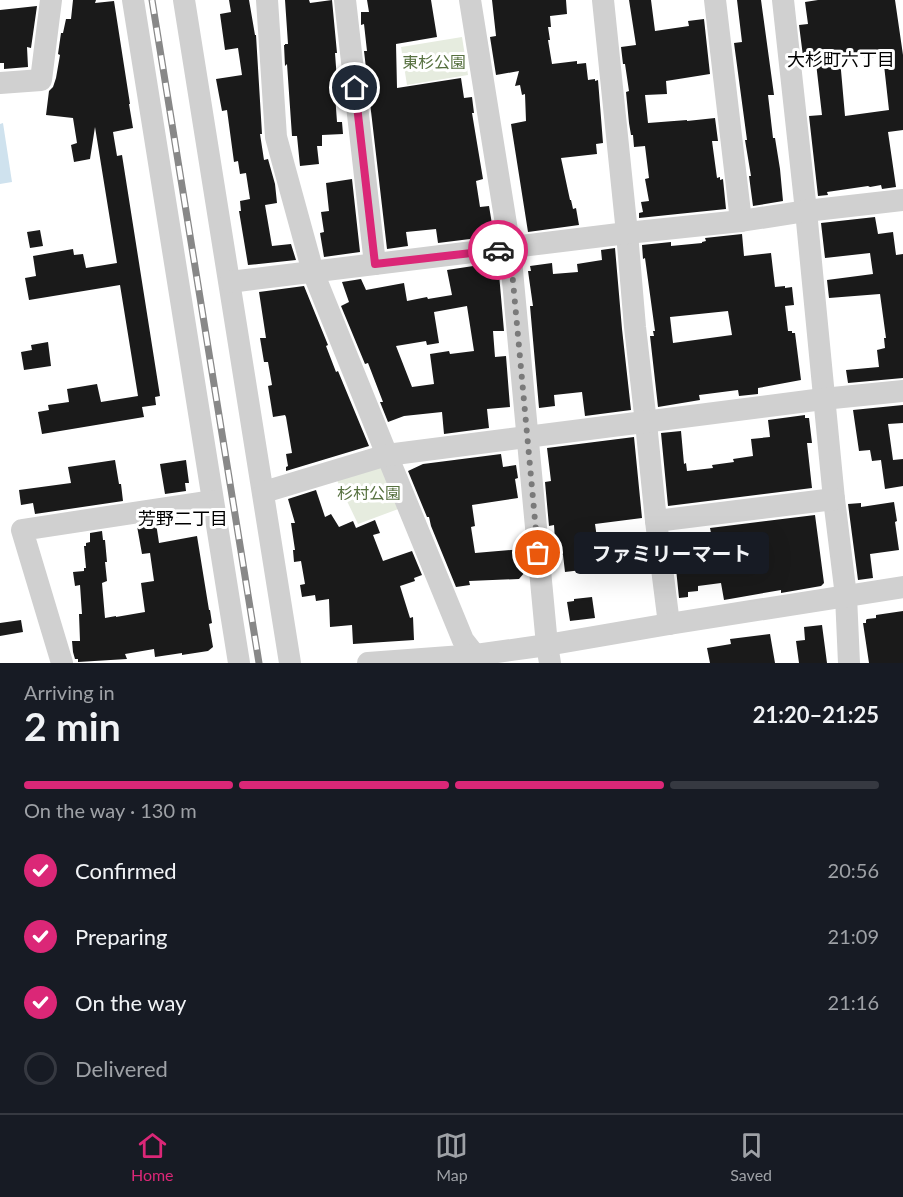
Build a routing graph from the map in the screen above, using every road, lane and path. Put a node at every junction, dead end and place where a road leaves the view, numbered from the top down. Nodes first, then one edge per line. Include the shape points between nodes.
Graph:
1 (51, 0) edge
2 (133, 0) edge
3 (184, 0) edge
4 (267, 0) edge
5 (345, 0) edge
6 (470, 0) edge
7 (603, 0) edge
8 (715, 0) edge
9 (783, 0) edge
10 (0, 83) edge
11 (903, 200) edge
12 (806, 211) junction
13 (741, 221) junction
14 (627, 233) junction
15 (510, 249) junction
16 (375, 264) junction
17 (313, 272) junction
18 (230, 282) junction
19 (903, 391) edge
20 (823, 399) junction
21 (646, 423) junction
22 (527, 438) junction
23 (387, 455) junction
24 (264, 492) junction
25 (834, 499) junction
26 (212, 501) junction
27 (656, 522) junction
28 (903, 587) edge
29 (846, 596) junction
30 (669, 624) junction
31 (548, 654) edge
32 (479, 659) edge
33 (62, 663) edge
34 (239, 663) edge
35 (290, 663) edge
36 (368, 663) edge
37 (849, 663) edge

1 - 10 street via 41,80
2 - 26 street
3 - 18 street
4 - 17 street via 276,137
5 - 16 street
6 - 15 street
7 - 14 street
8 - 13 street
9 - 12 street
11 - 12 street
12 - 13 street
12 - 20 street
13 - 14 street
14 - 15 street
14 - 21 street
15 - 16 street
15 - 22 street
16 - 17 street
17 - 18 street
17 - 23 street
18 - 24 street
19 - 20 street
20 - 21 street
20 - 25 street
21 - 22 street
21 - 27 street
22 - 23 street
22 - 31 street
23 - 24 street
23 - 32 street via 463,640
24 - 35 street
25 - 27 street
25 - 29 street
26 - 33 street via 22,530
26 - 34 street
27 - 30 street
28 - 29 street
29 - 30 street
29 - 37 street
30 - 31 street
31 - 32 street
32 - 36 street

